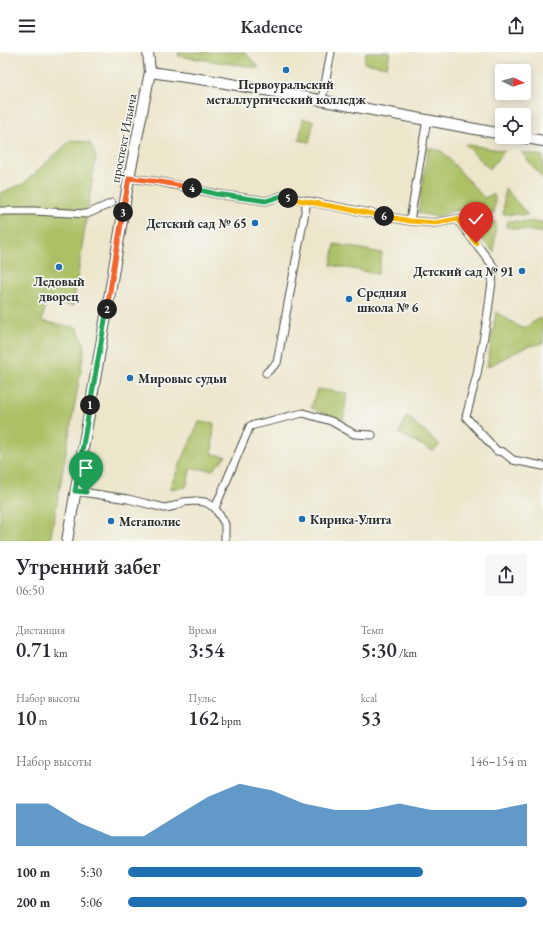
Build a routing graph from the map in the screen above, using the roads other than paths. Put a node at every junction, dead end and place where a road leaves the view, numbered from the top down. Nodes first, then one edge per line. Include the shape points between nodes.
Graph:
1 (148, 52) edge
2 (331, 52) edge
3 (150, 72) junction
4 (322, 100) junction
5 (427, 119) junction
6 (495, 133) edge
7 (531, 139) edge
8 (543, 141) edge
9 (129, 178) junction
10 (306, 201) junction
11 (112, 203) dead end
12 (0, 211) edge
13 (410, 221) junction
14 (266, 373) dead end
15 (372, 435) dead end
16 (543, 466) edge
17 (75, 491) junction
18 (215, 508) junction
19 (67, 541) edge
20 (225, 541) edge

1 - 3 main road, проспект Ильича
2 - 4 street
3 - 4 main road
3 - 9 main road, проспект Ильича
4 - 5 main road
5 - 6 main road
5 - 13 street
7 - 8 main road
9 - 10 street via 266,201 281,196
9 - 17 main road, проспект Ильича
10 - 13 street
10 - 14 street via 277,363
11 - 12 street via 87,214
13 - 16 street via 436,223 457,219 494,267 477,374 466,417 497,452 503,452 513,460
15 - 18 street via 354,434 331,421 303,413 250,426
17 - 18 street via 165,508 195,501 205,502
17 - 19 main road, проспект Ильича
18 - 20 street via 225,524

